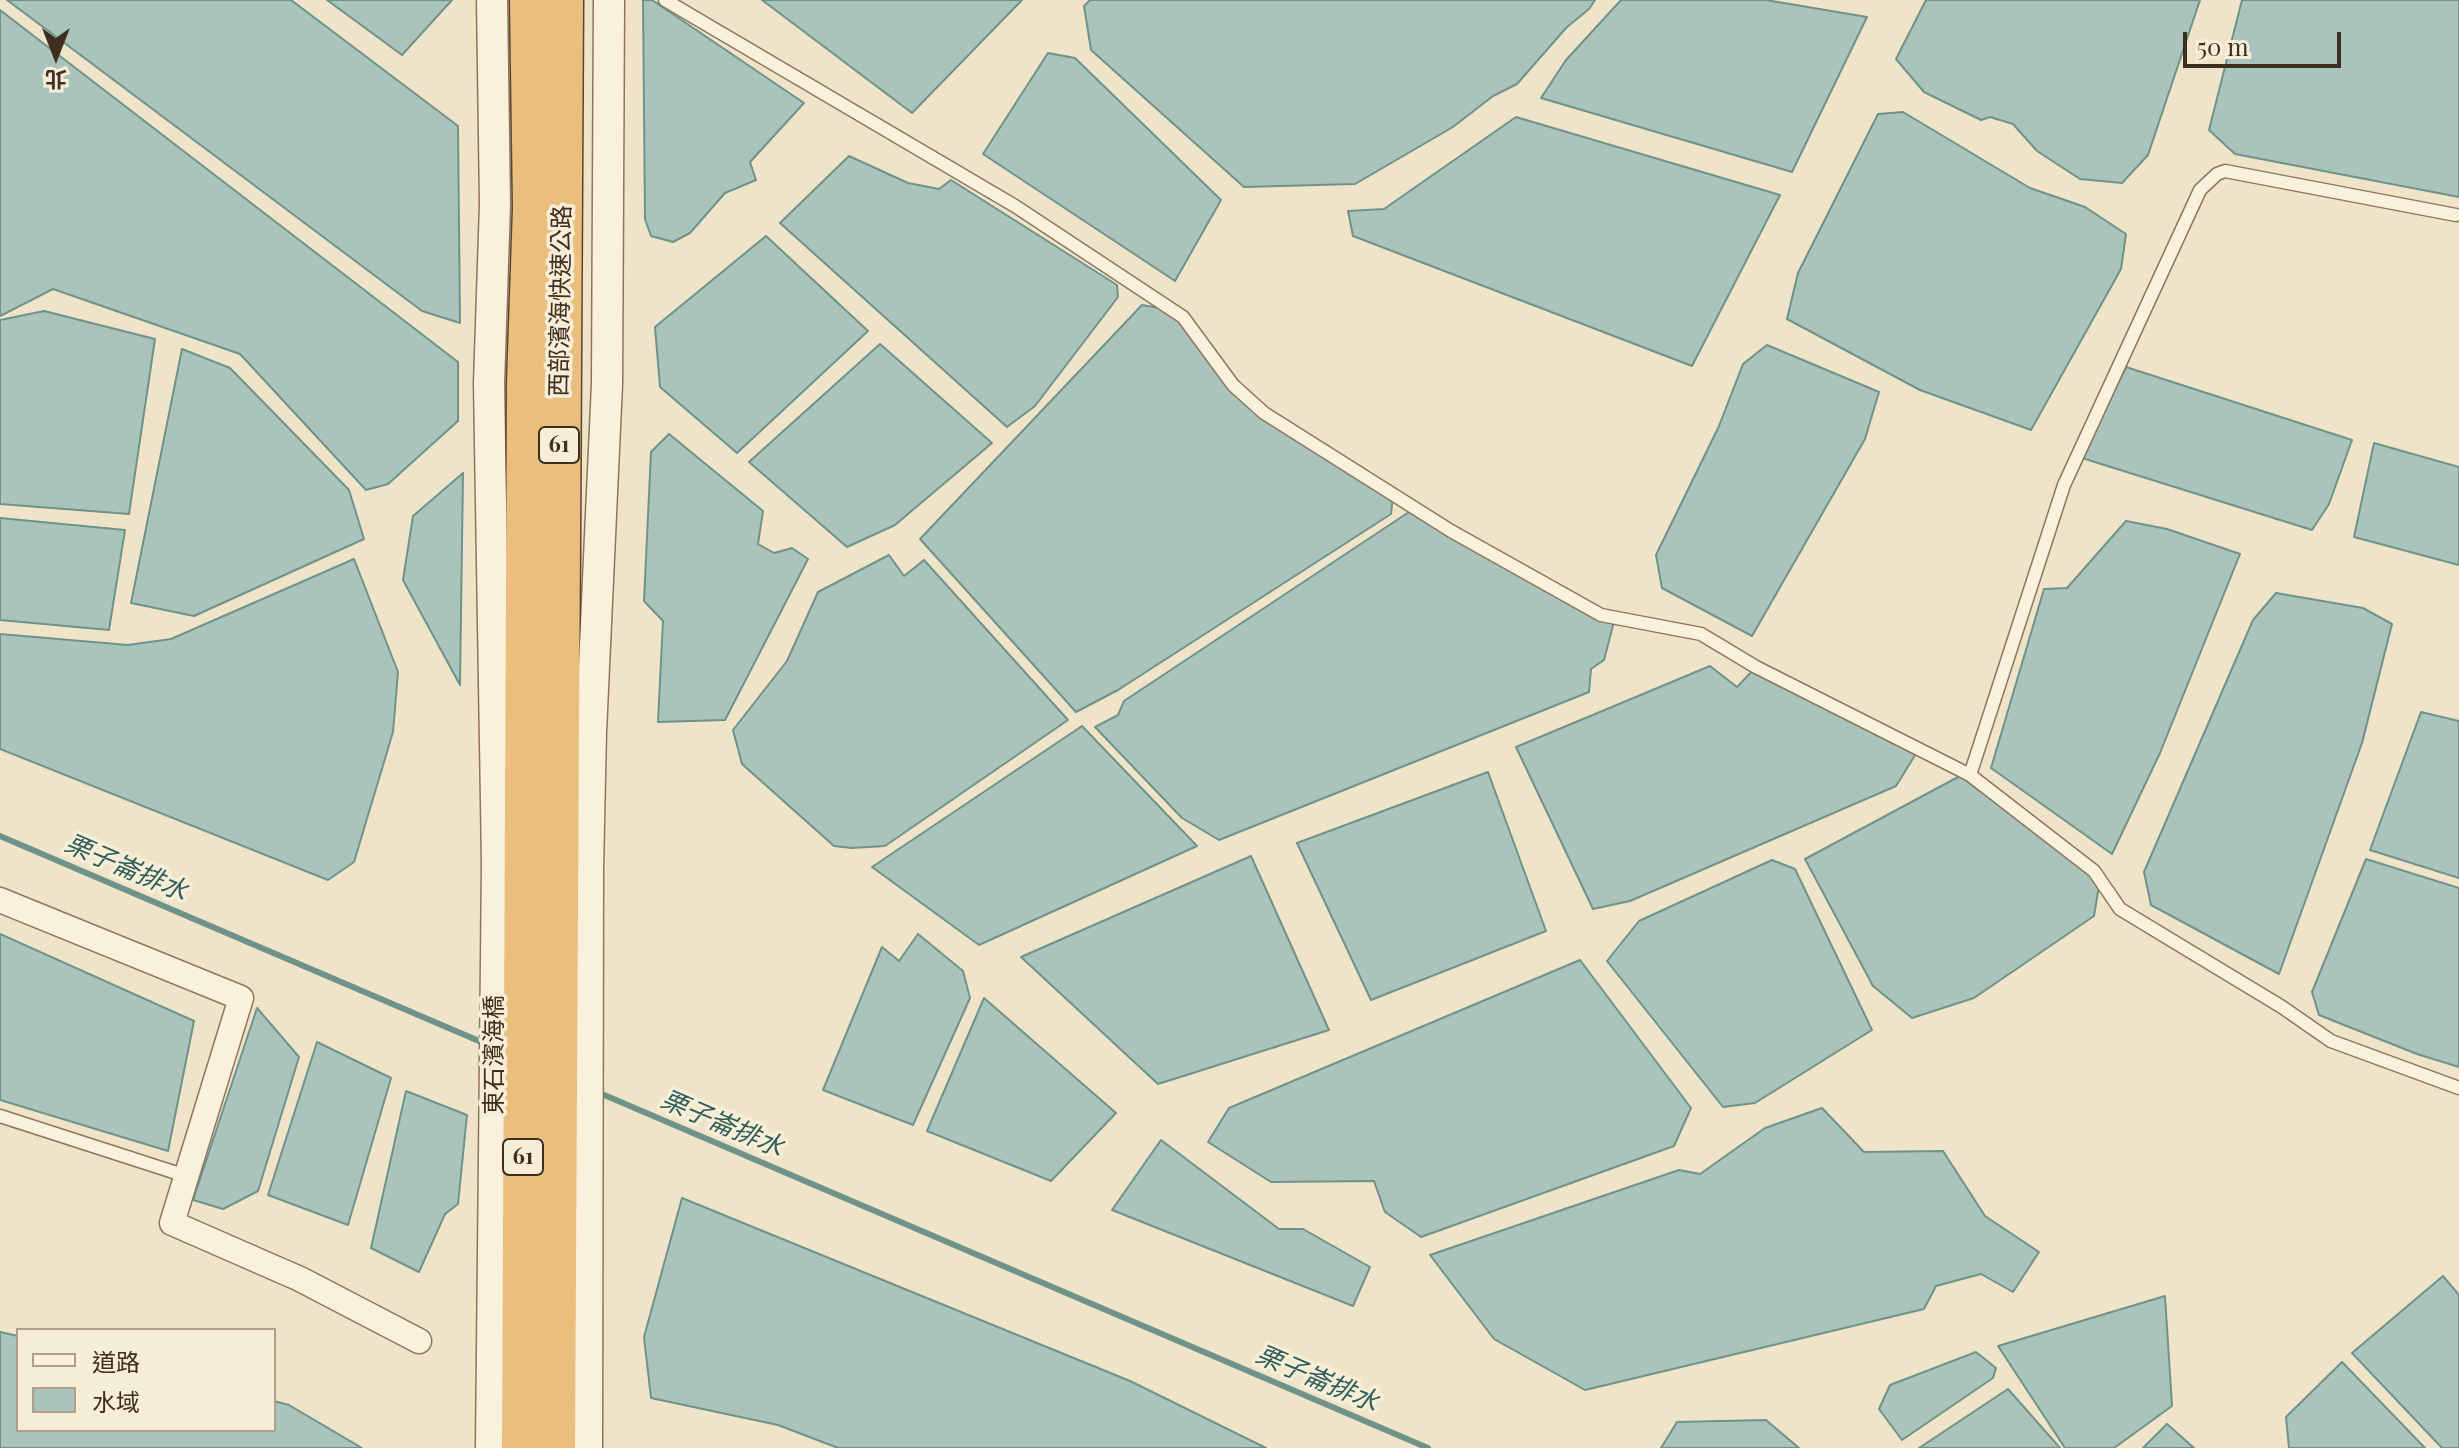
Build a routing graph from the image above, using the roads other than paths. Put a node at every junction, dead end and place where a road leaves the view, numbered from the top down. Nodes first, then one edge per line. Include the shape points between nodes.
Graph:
1 (492, 0) edge
2 (530, 0) edge
3 (563, 0) edge
4 (609, 0) edge
5 (665, 0) edge
6 (2456, 215) dead end
7 (1970, 775) junction
8 (510, 860) junction
9 (0, 900) edge
10 (573, 900) junction
11 (2459, 1088) edge
12 (0, 1116) edge
13 (186, 1176) junction
14 (419, 1341) dead end
15 (491, 1448) edge
16 (522, 1448) edge
17 (555, 1448) edge
18 (587, 1448) edge

1 - 8 street via 495,204 489,383
2 - 8 highway, 西部濱海快速公路 / 61 via 533,208
3 - 10 highway, 西部濱海快速公路 / 61
4 - 10 street via 607,384 591,732
5 - 7 lane via 1015,206 1183,317 1233,385 1264,413 1451,531 1601,615 1701,634
6 - 7 lane via 2225,171 2200,190 2064,485
7 - 11 lane via 2094,871 2120,909 2331,1041
8 - 15 street, 東石濱海橋
8 - 16 highway, 東石濱海橋 / 61
9 - 13 street via 241,998
10 - 17 highway, 61
10 - 18 street
12 - 13 lane
13 - 14 street via 172,1223 300,1279

